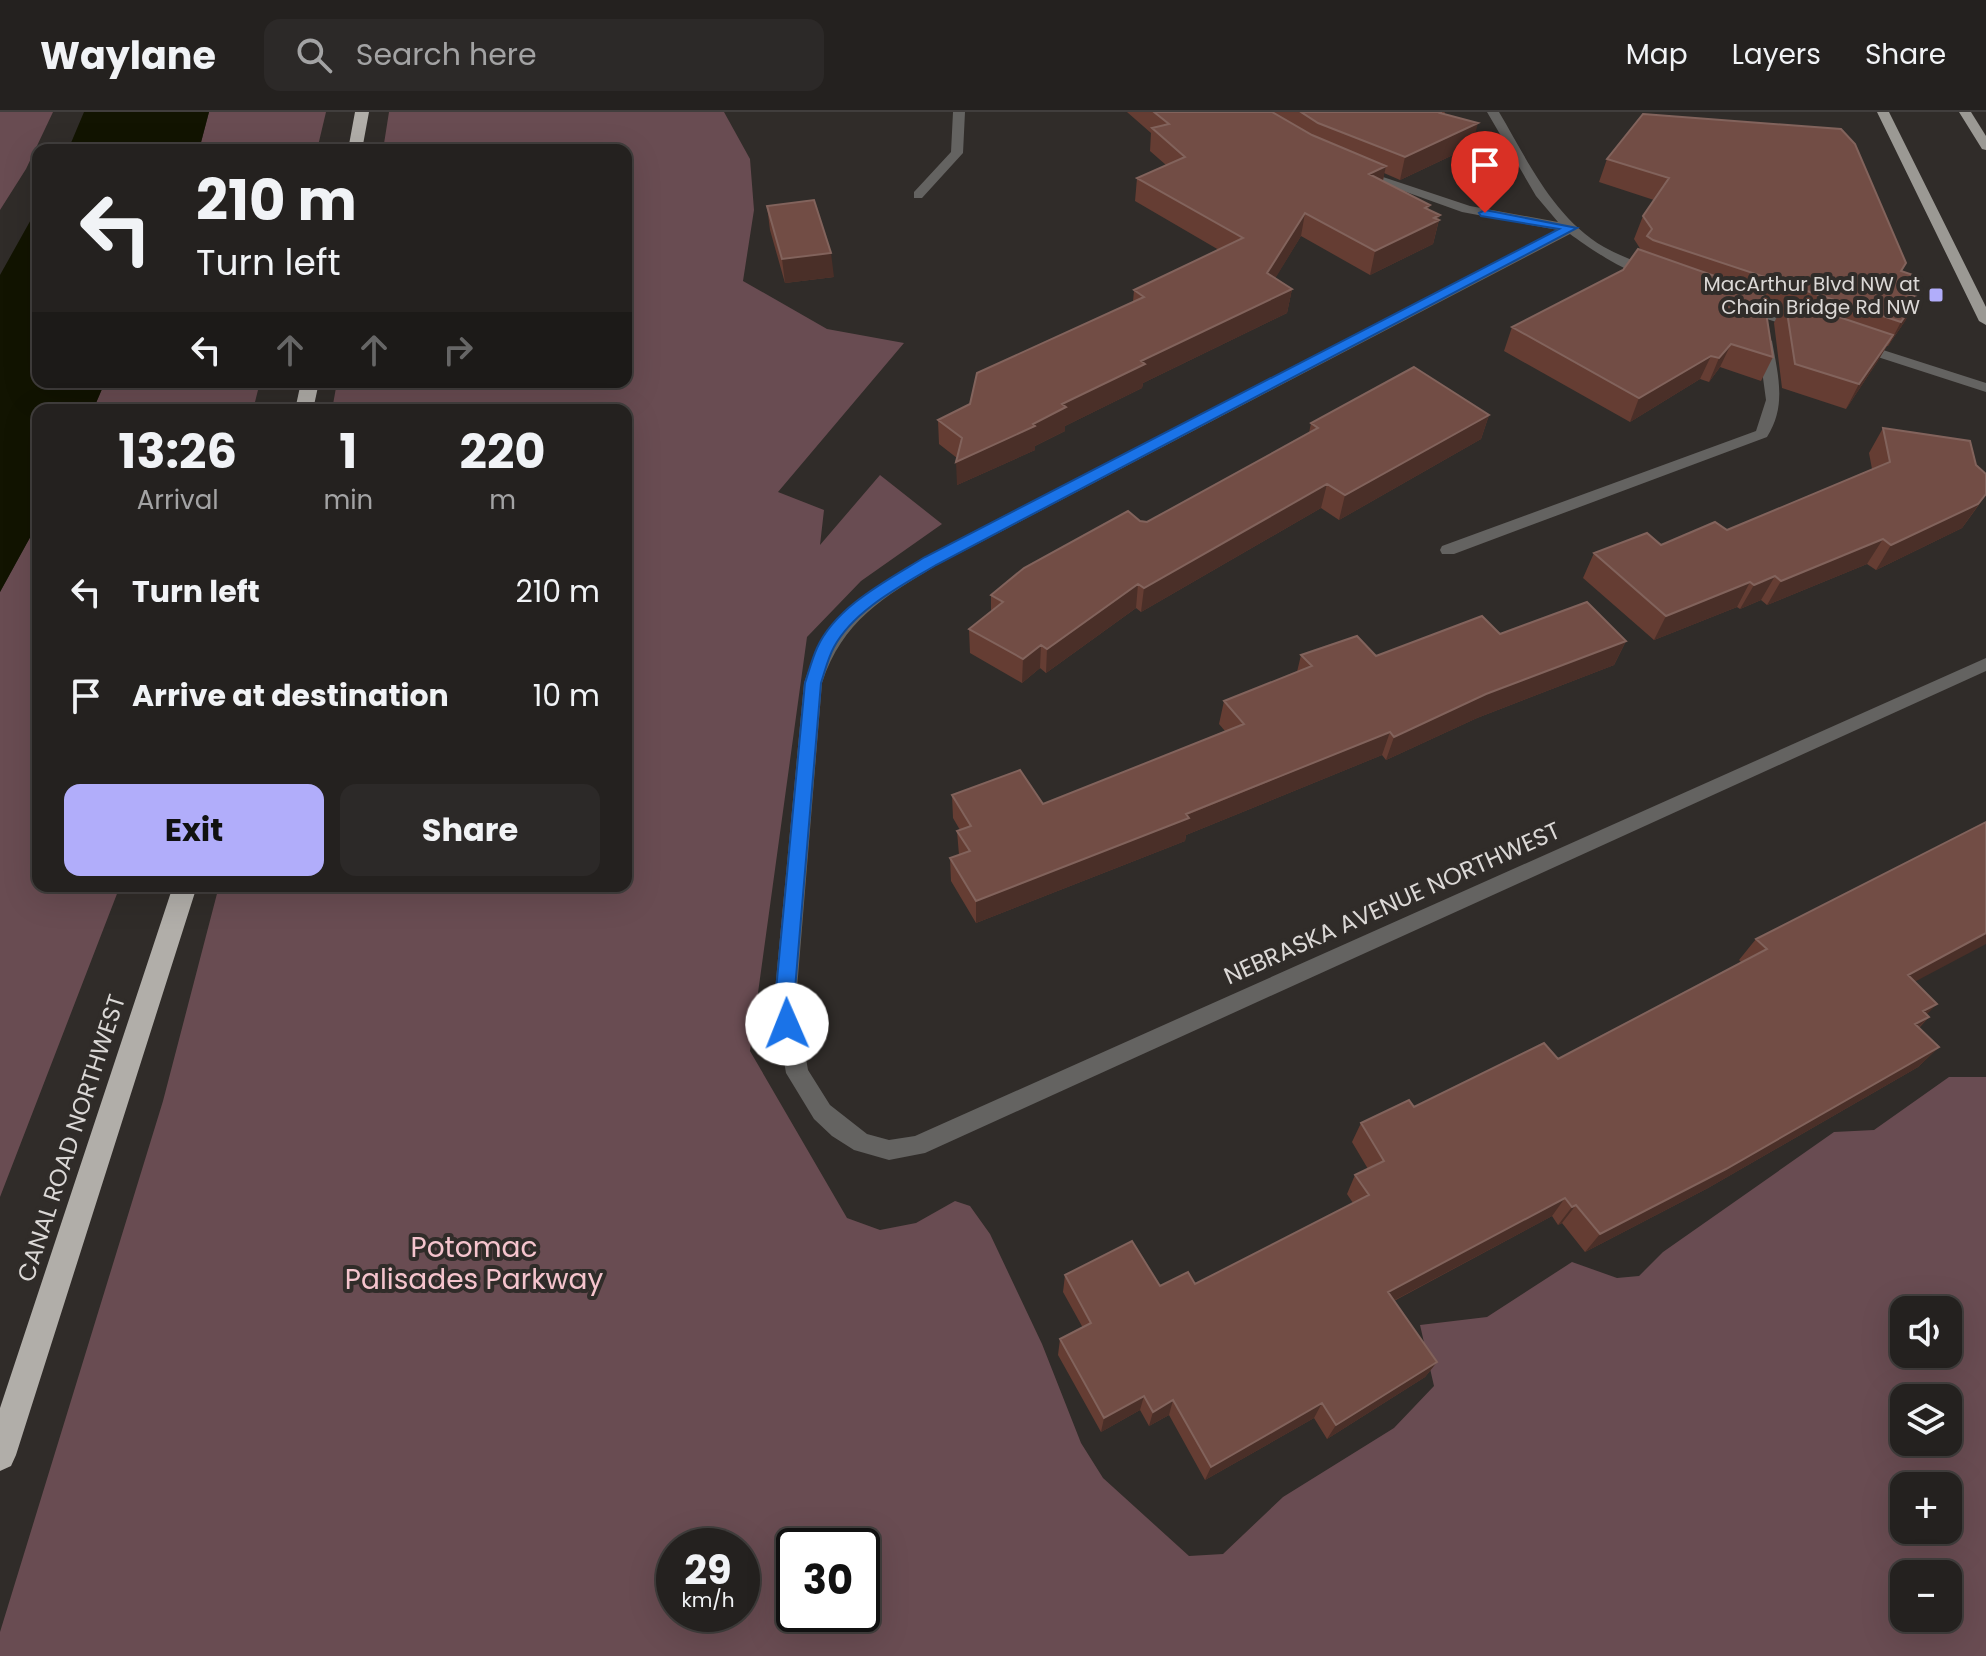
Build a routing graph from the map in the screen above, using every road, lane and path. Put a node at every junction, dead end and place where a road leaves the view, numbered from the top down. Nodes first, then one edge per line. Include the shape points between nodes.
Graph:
1 (362, 112) edge
2 (959, 112) edge
3 (1493, 112) edge
4 (1883, 112) edge
5 (1965, 112) edge
6 (356, 144) edge
7 (1986, 146) edge
8 (1344, 167) edge
9 (918, 195) dead end
10 (1571, 228) junction
11 (1666, 279) edge
12 (1720, 298) edge
13 (1762, 313) junction
14 (1986, 321) edge
15 (1820, 333) edge
16 (1850, 343) edge
17 (1986, 388) edge
18 (1448, 550) dead end
19 (1986, 664) edge
20 (183, 892) edge
21 (0, 1455) edge

1 - 6 highway
2 - 9 street via 957,153
3 - 10 street via 1538,190
4 - 14 main road
5 - 7 main road
8 - 10 street via 1467,209
10 - 11 street via 1611,256
10 - 19 street, NEBRASKA AVENUE NORTHWEST via 931,561 873,596 840,627 825,647 813,683 785,1001 797,1073 822,1112 862,1143 889,1150 917,1146
12 - 13 street
13 - 15 street
13 - 18 street via 1775,407 1762,434
16 - 17 street
20 - 21 highway, CANAL ROAD NORTHWEST

